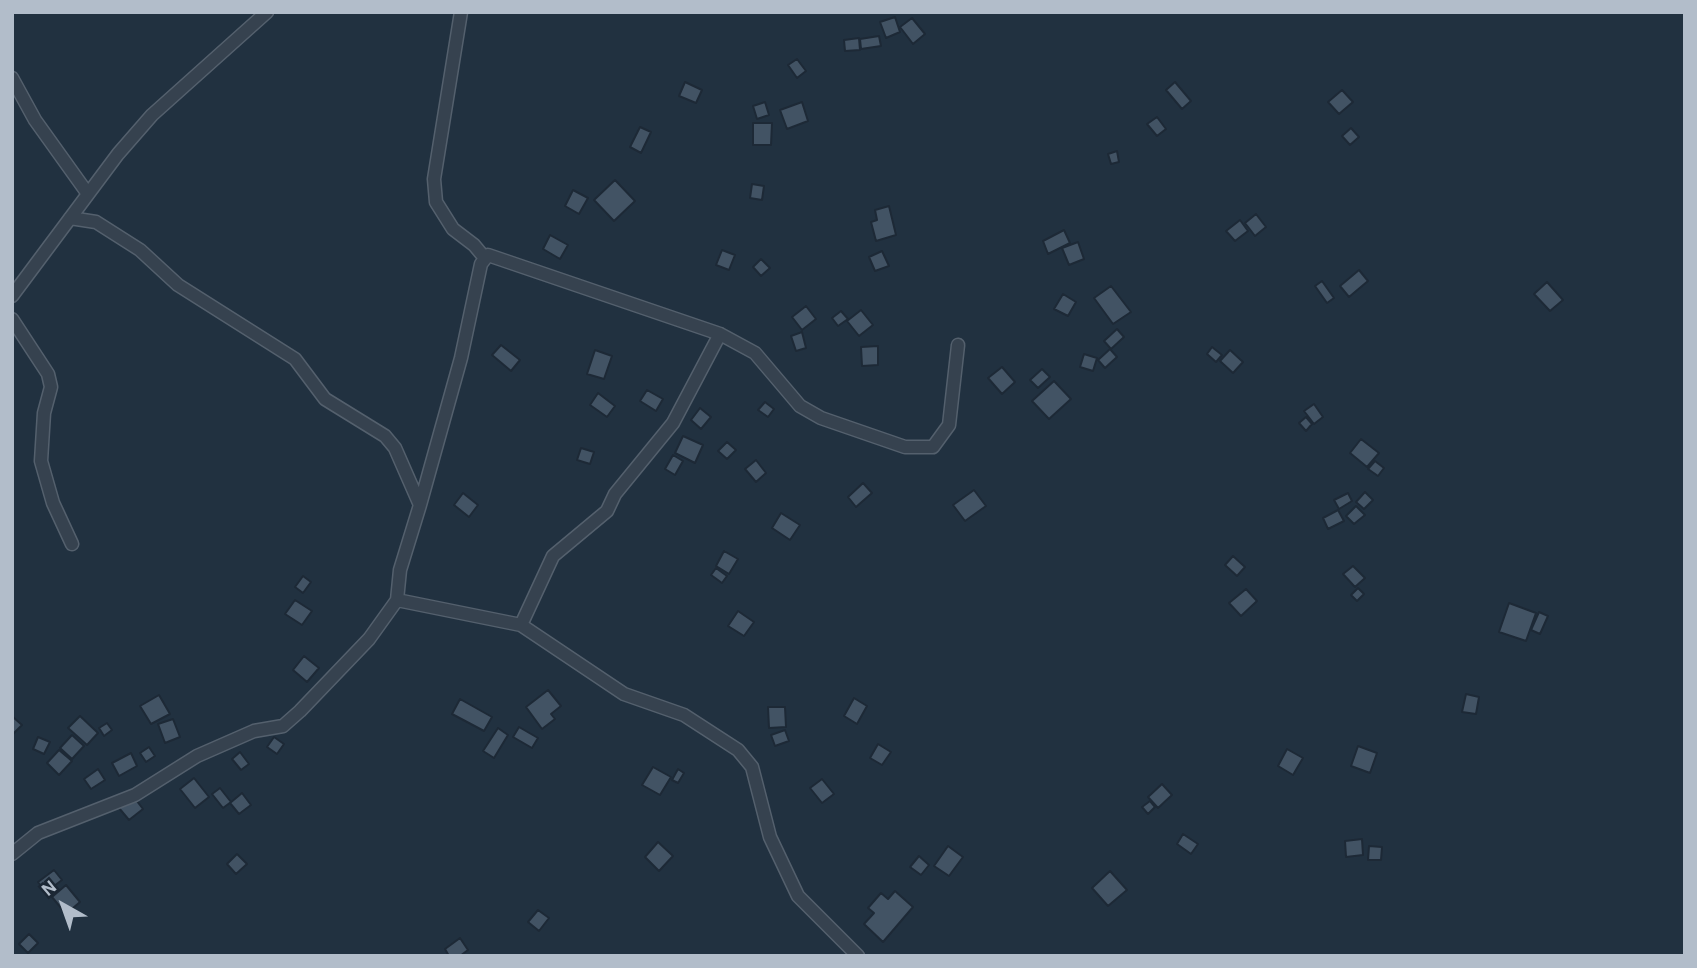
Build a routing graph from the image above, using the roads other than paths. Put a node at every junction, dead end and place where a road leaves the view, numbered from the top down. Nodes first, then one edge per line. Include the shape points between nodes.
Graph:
1 (267, 12) edge
2 (461, 12) edge
3 (12, 78) edge
4 (88, 194) junction
5 (70, 218) junction
6 (484, 257) junction
7 (12, 296) edge
8 (12, 318) edge
9 (720, 334) junction
10 (958, 345) dead end
11 (420, 505) junction
12 (72, 544) dead end
13 (397, 600) junction
14 (521, 625) junction
15 (12, 854) edge
16 (858, 956) edge

1 - 4 street via 152,115
2 - 6 street via 438,155 436,202 453,229
3 - 4 street via 34,120
4 - 5 street
5 - 7 street
5 - 11 street via 96,222 141,250 178,285 295,359 325,399 396,448
6 - 9 street via 494,255
6 - 11 street
8 - 12 street via 48,374 51,387 41,461
9 - 10 street via 755,353 788,395 821,418 921,449 933,447 950,425
9 - 14 street via 673,423 615,494 607,511 553,556
11 - 13 street via 400,570
13 - 14 street
13 - 15 street via 369,639 283,726 226,742 135,795 38,833
14 - 16 street via 624,694 684,715 738,750 752,767 771,837 797,896

